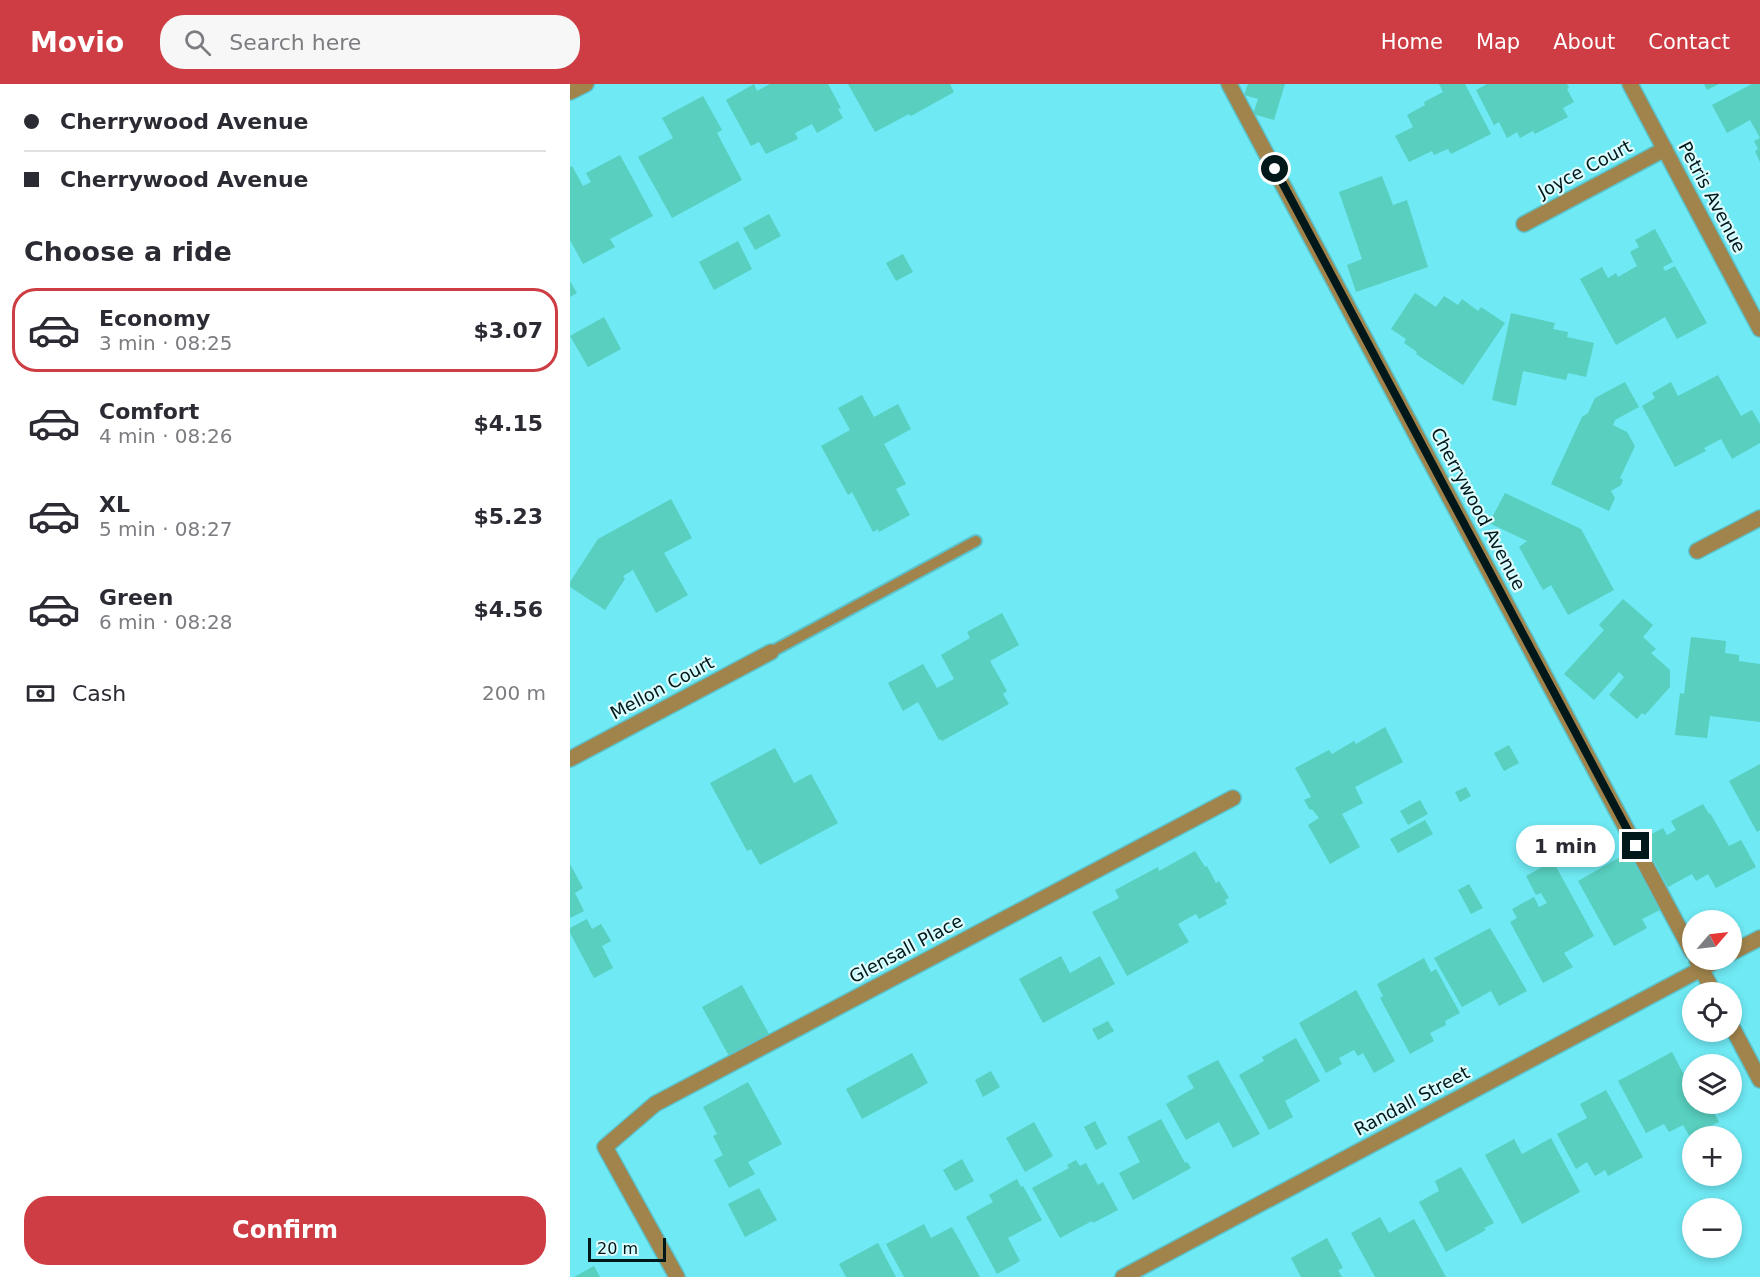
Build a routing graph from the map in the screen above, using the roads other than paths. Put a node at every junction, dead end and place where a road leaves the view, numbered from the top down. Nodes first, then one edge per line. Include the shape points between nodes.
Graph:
1 (586, 84) edge
2 (1230, 84) edge
3 (1630, 84) edge
4 (570, 92) edge
5 (1665, 149) junction
6 (1524, 224) dead end
7 (1760, 329) edge
8 (1760, 518) edge
9 (976, 541) dead end
10 (1697, 551) dead end
11 (771, 652) joint
12 (570, 759) edge
13 (1233, 798) dead end
14 (1682, 933) edge
15 (1760, 938) edge
16 (1742, 947) edge
17 (1688, 970) edge
18 (1740, 1042) edge
19 (1760, 1080) edge
20 (677, 1277) edge
21 (1124, 1277) edge

1 - 4 street
2 - 14 street, Cherrywood Avenue
3 - 5 street, Petris Avenue
5 - 6 street, Joyce Court
5 - 7 street, Petris Avenue
8 - 10 street
9 - 11 lane
11 - 12 street, Mellon Court
13 - 20 street, Glensall Place via 655,1104 605,1147
15 - 16 street
17 - 21 street, Randall Street
18 - 19 street

